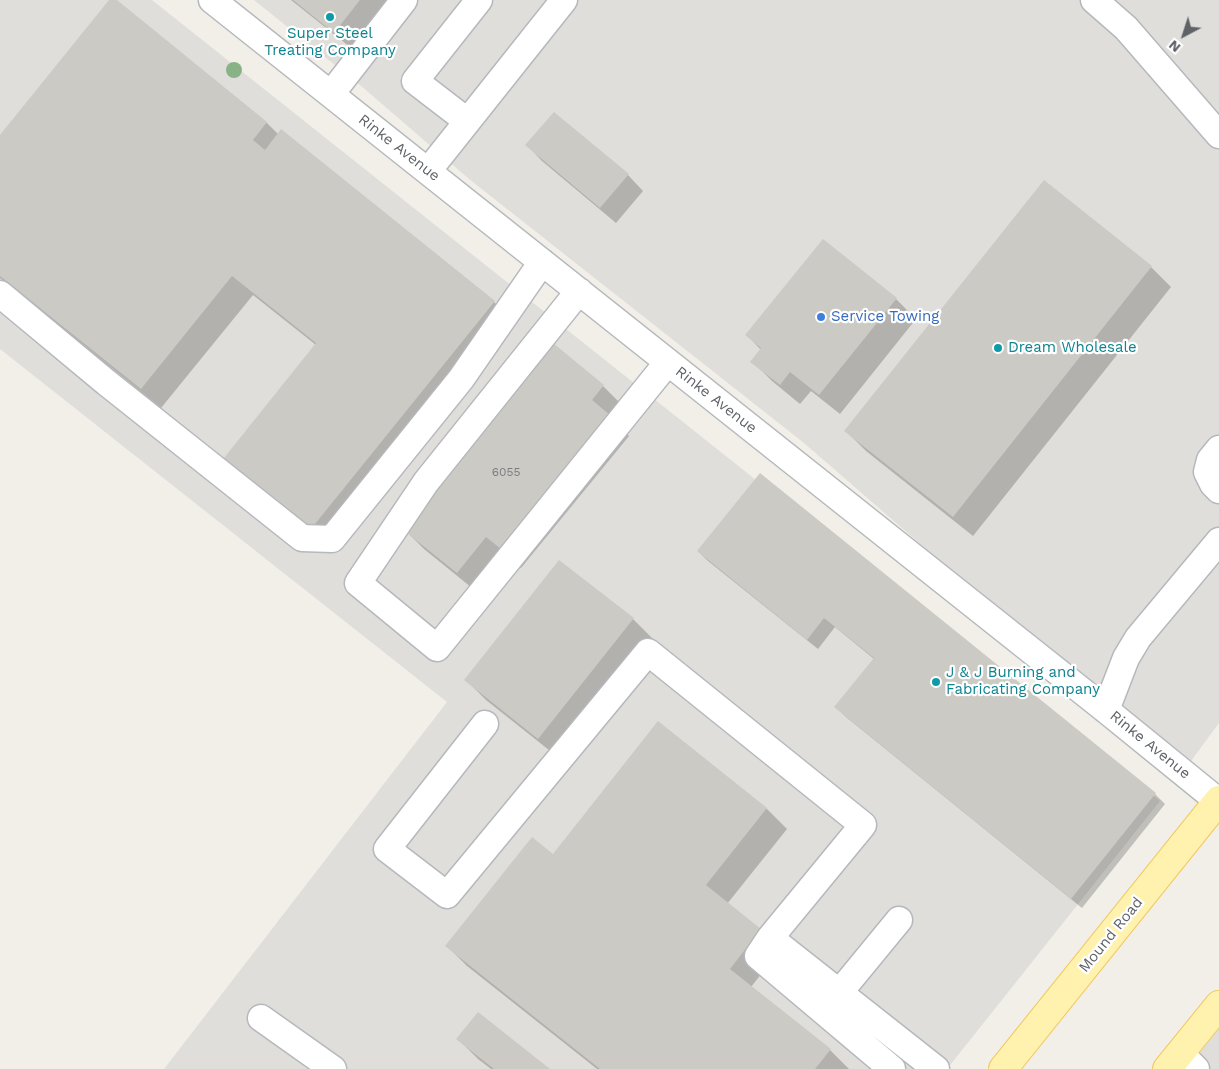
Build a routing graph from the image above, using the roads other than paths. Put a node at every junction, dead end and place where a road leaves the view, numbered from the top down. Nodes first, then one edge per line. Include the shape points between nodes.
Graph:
1 (212, 0) edge
2 (404, 0) edge
3 (479, 0) edge
4 (564, 0) edge
5 (1094, 0) edge
6 (331, 94) junction
7 (467, 122) junction
8 (1219, 135) edge
9 (428, 171) junction
10 (542, 262) junction
11 (580, 292) junction
12 (0, 294) edge
13 (668, 362) junction
14 (1219, 449) edge
15 (1219, 490) edge
16 (1219, 541) edge
17 (1106, 710) junction
18 (485, 724) dead end
19 (1219, 801) edge
20 (899, 920) dead end
21 (770, 938) junction
22 (839, 993) junction
23 (1216, 1013) edge
24 (261, 1018) dead end
25 (1181, 1064) edge
26 (333, 1069) edge
27 (892, 1069) edge
28 (936, 1069) edge
29 (1003, 1069) edge

1 - 6 street, Rinke Avenue
2 - 6 street
3 - 7 street via 415,81
4 - 7 street
5 - 8 street via 1126,28
6 - 9 street, Rinke Avenue
7 - 9 street
9 - 10 street, Rinke Avenue
10 - 11 street, Rinke Avenue
10 - 12 street via 461,379 332,539 302,538
11 - 13 street, Rinke Avenue
11 - 13 street via 426,482 358,584 436,648
13 - 17 street, Rinke Avenue
14 - 15 street via 1210,460 1207,472
16 - 17 street via 1138,638 1126,658
17 - 19 street, Rinke Avenue
18 - 21 street via 387,849 447,896 648,652 863,825
19 - 29 main road, Mound Road
20 - 22 street
21 - 22 street
21 - 27 street via 758,956
22 - 28 street
23 - 25 main road
24 - 26 street

